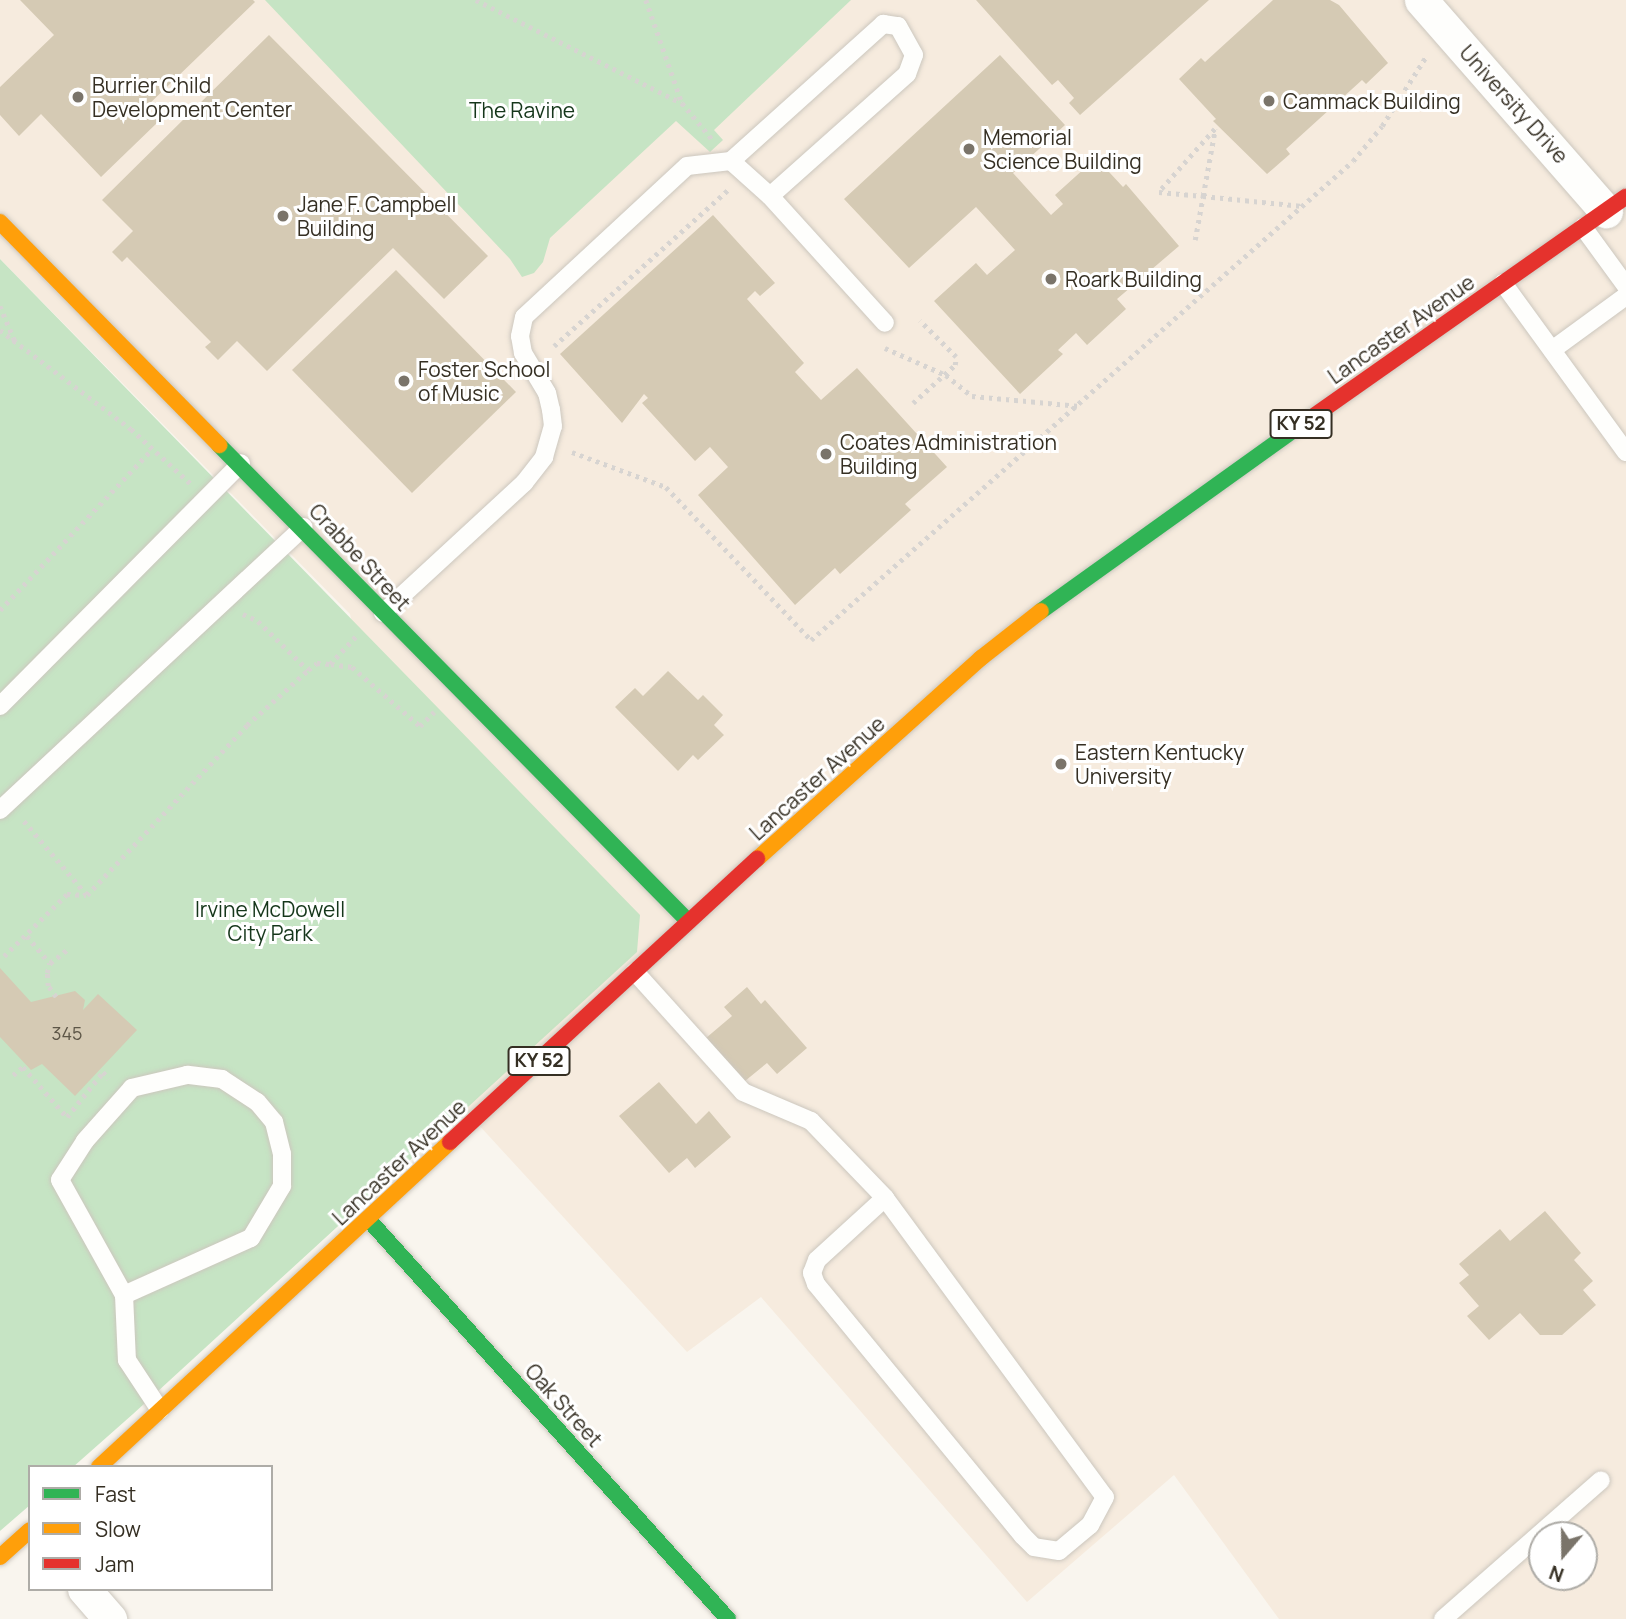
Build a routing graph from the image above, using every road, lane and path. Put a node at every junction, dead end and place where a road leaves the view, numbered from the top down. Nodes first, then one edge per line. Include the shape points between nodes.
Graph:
1 (476, 0) edge
2 (646, 0) edge
3 (1421, 0) edge
4 (1443, 24) junction
5 (682, 103) junction
6 (731, 161) junction
7 (730, 188) dead end
8 (771, 196) junction
9 (1203, 196) junction
10 (1304, 206) junction
11 (1605, 211) edge
12 (0, 222) edge
13 (1195, 240) dead end
14 (1503, 283) junction
15 (1626, 286) edge
16 (1626, 296) edge
17 (0, 306) edge
18 (920, 321) dead end
19 (885, 323) dead end
20 (0, 330) edge
21 (15, 342) junction
22 (554, 346) dead end
23 (881, 347) dead end
24 (1552, 350) junction
25 (946, 375) junction
26 (914, 403) dead end
27 (1080, 407) junction
28 (152, 449) junction
29 (572, 452) dead end
30 (1626, 452) edge
31 (241, 463) junction
32 (207, 498) junction
33 (303, 527) junction
34 (0, 610) edge
35 (383, 613) junction
36 (258, 621) dead end
37 (358, 634) dead end
38 (330, 664) junction
39 (307, 670) junction
40 (0, 706) edge
41 (435, 712) dead end
42 (2, 805) edge
43 (20, 816) dead end
44 (87, 895) junction
45 (688, 921) junction
46 (27, 936) junction
47 (69, 948) dead end
48 (4, 956) dead end
49 (50, 963) junction
50 (635, 972) junction
51 (56, 996) dead end
52 (13, 1075) dead end
53 (117, 1087) dead end
54 (885, 1198) junction
55 (368, 1219) junction
56 (124, 1295) junction
57 (160, 1410) junction
58 (101, 1465) edge
59 (1601, 1480) dead end
60 (28, 1533) edge
61 (0, 1557) edge
62 (85, 1591) edge
63 (110, 1619) edge
64 (728, 1619) edge
65 (1443, 1619) edge

1 - 5 path
2 - 5 path
3 - 4 street, University Drive
4 - 10 path via 1417,75 1382,126
4 - 11 street, University Drive
5 - 6 path
6 - 8 lane
6 - 8 lane via 883,24 898,26 914,55 907,74
6 - 35 lane via 687,166 524,317 523,353 547,393 551,410 553,426 544,457 524,483
7 - 22 path
8 - 19 lane
9 - 9 path via 1159,192 1215,129 1210,156
9 - 10 path
9 - 13 path
10 - 27 path
11 - 14 main road, Lancaster Avenue / KY 52
11 - 15 lane
12 - 31 main road, Crabbe Street
14 - 24 lane
14 - 45 main road, Lancaster Avenue / KY 52 via 1094,570 981,659
16 - 24 lane
17 - 21 path
18 - 25 path via 956,358
20 - 21 path
21 - 28 path
23 - 25 path
24 - 30 lane
25 - 26 path
25 - 27 path via 972,396
27 - 29 path via 811,640 666,487
28 - 32 path
28 - 34 path
31 - 32 lane
31 - 33 main road, Crabbe Street
32 - 40 lane
33 - 35 main road, Crabbe Street
33 - 42 lane
35 - 45 main road, Crabbe Street
36 - 39 path
37 - 38 path
38 - 39 path via 317,663
38 - 41 path via 352,667 420,726
39 - 44 path via 247,725
43 - 44 path
44 - 46 path via 67,894
45 - 50 main road, Lancaster Avenue / KY 52
46 - 48 path
46 - 49 path
47 - 49 path
49 - 51 path via 48,986
50 - 54 lane via 743,1091 811,1121
50 - 55 main road, Lancaster Avenue / KY 52
52 - 53 path via 23,1067 67,1117 103,1072
54 - 54 lane via 1105,1497 1090,1525 1059,1551 1034,1547 1023,1536 816,1284 812,1273 817,1260
55 - 57 main road, Lancaster Avenue / KY 52
55 - 64 main road, Oak Street
56 - 56 lane via 61,1180 85,1141 132,1088 187,1074 222,1080 257,1102 274,1122 282,1154 282,1186 251,1237
56 - 57 lane via 127,1360
57 - 58 main road, Lancaster Avenue / KY 52
59 - 65 lane
60 - 61 main road
62 - 63 street

